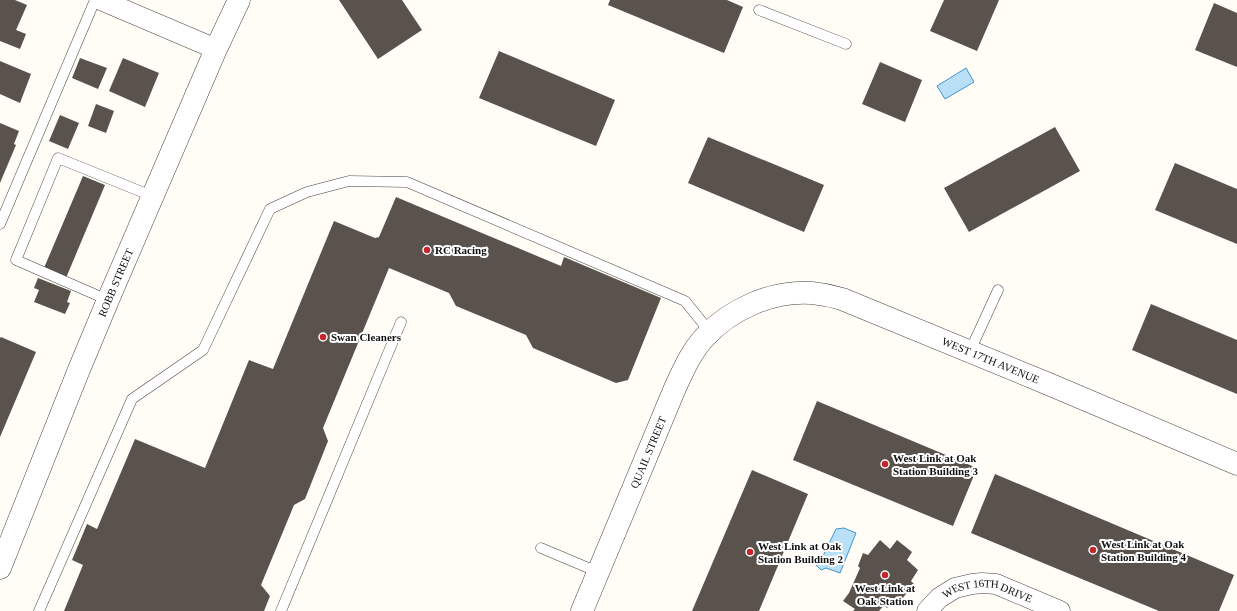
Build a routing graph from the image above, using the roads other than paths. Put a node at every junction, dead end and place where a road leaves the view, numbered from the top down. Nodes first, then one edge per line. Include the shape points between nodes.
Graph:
1 (95, 0) edge
2 (101, 0) edge
3 (239, 0) edge
4 (759, 10) dead end
5 (846, 44) dead end
6 (216, 49) junction
7 (152, 196) junction
8 (0, 224) edge
9 (998, 290) dead end
10 (108, 300) junction
11 (739, 311) joint
12 (401, 322) dead end
13 (710, 332) junction
14 (970, 351) junction
15 (1237, 464) edge
16 (542, 548) dead end
17 (0, 568) edge
18 (598, 572) junction
19 (933, 605) edge
20 (38, 611) edge
21 (281, 611) edge
22 (582, 611) edge
23 (1060, 611) edge

1 - 8 lane
2 - 6 street
3 - 6 street, ROBB STREET
4 - 5 lane
6 - 7 street, ROBB STREET
7 - 10 street, ROBB STREET
7 - 10 lane via 58,158 16,260
9 - 14 lane
10 - 17 street, ROBB STREET
11 - 13 street, QUAIL STREET
11 - 14 street, WEST 17TH AVENUE via 767,298 783,295 826,295 859,305
12 - 21 lane
13 - 18 street, QUAIL STREET via 693,353 682,373
13 - 20 lane via 685,301 407,182 349,181 307,192 270,209 203,350 132,399
14 - 15 street, WEST 17TH AVENUE
16 - 18 lane
18 - 22 street, QUAIL STREET
19 - 23 street, WEST 16TH DRIVE via 955,588 982,583 996,584

